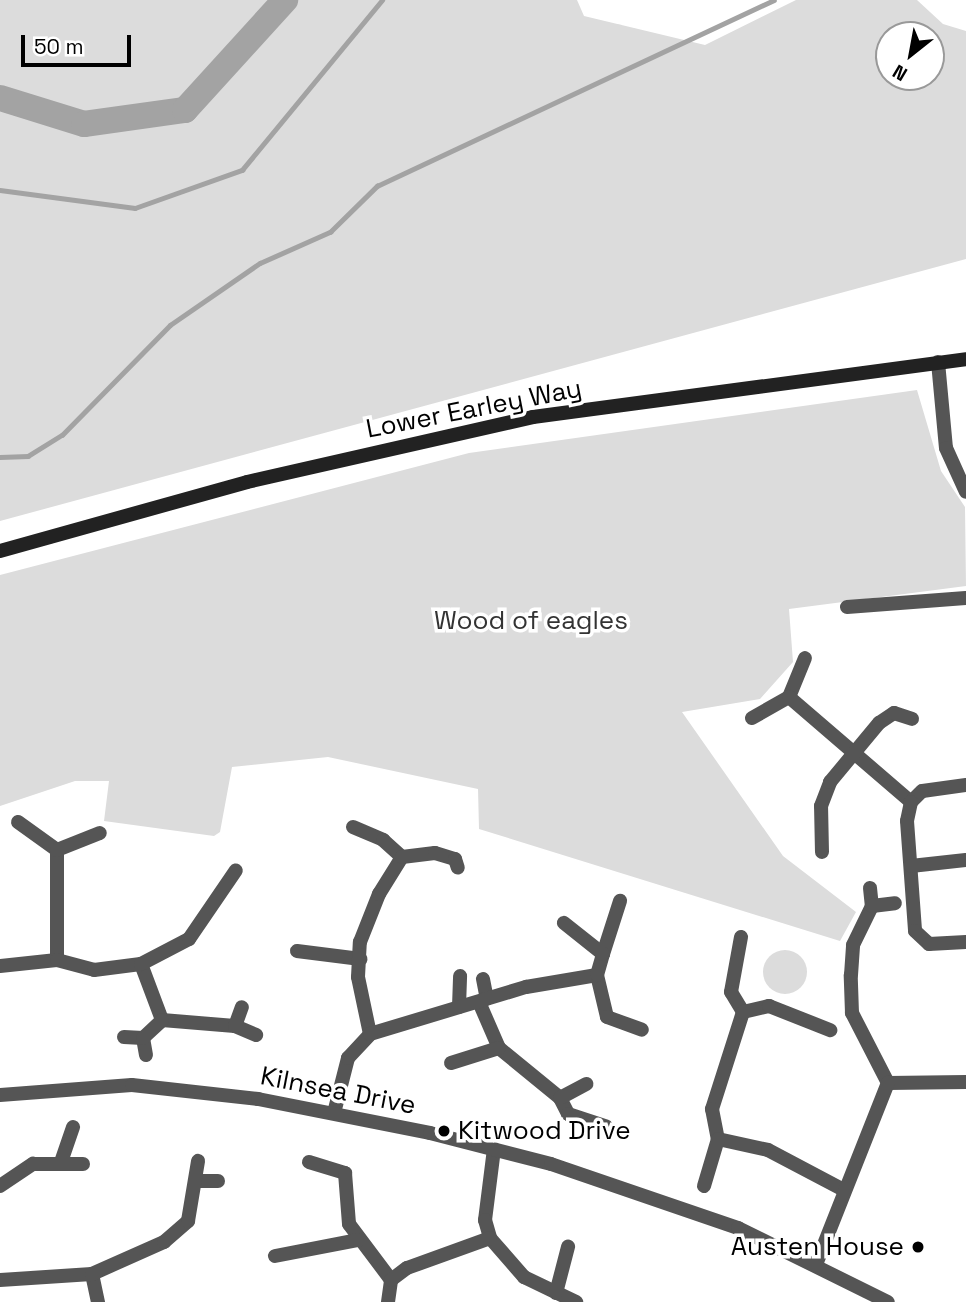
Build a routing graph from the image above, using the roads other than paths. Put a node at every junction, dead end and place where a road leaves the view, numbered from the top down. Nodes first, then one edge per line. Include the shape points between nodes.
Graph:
1 (966, 359) edge
2 (937, 362) junction
3 (959, 471) edge
4 (966, 492) edge
5 (0, 551) edge
6 (966, 598) edge
7 (847, 607) dead end
8 (805, 658) dead end
9 (789, 697) junction
10 (752, 718) dead end
11 (912, 719) dead end
12 (853, 752) junction
13 (966, 785) edge
14 (911, 802) junction
15 (18, 822) dead end
16 (353, 827) dead end
17 (100, 832) dead end
18 (57, 849) junction
19 (822, 852) dead end
20 (402, 857) junction
21 (966, 860) edge
22 (911, 866) junction
23 (458, 868) dead end
24 (236, 870) dead end
25 (870, 888) dead end
26 (620, 901) dead end
27 (895, 903) dead end
28 (872, 906) junction
29 (564, 923) dead end
30 (741, 937) dead end
31 (966, 942) edge
32 (297, 951) dead end
33 (603, 954) junction
34 (359, 959) junction
35 (57, 960) junction
36 (141, 964) junction
37 (0, 966) edge
38 (597, 975) junction
39 (460, 976) dead end
40 (482, 979) dead end
41 (483, 1001) junction
42 (242, 1007) dead end
43 (458, 1007) junction
44 (743, 1012) junction
45 (162, 1020) junction
46 (235, 1026) junction
47 (642, 1030) dead end
48 (830, 1030) dead end
49 (370, 1034) junction
50 (256, 1035) dead end
51 (124, 1037) dead end
52 (143, 1038) junction
53 (499, 1048) junction
54 (146, 1055) dead end
55 (451, 1063) dead end
56 (966, 1082) edge
57 (888, 1083) junction
58 (586, 1084) dead end
59 (0, 1095) edge
60 (560, 1098) junction
61 (334, 1113) junction
62 (606, 1126) dead end
63 (73, 1127) dead end
64 (718, 1139) junction
65 (494, 1149) junction
66 (198, 1161) dead end
67 (61, 1162) junction
68 (309, 1162) dead end
69 (83, 1164) dead end
70 (345, 1173) junction
71 (362, 1174) dead end
72 (198, 1181) junction
73 (218, 1181) dead end
74 (0, 1186) edge
75 (704, 1186) dead end
76 (844, 1190) junction
77 (490, 1238) junction
78 (358, 1240) junction
79 (568, 1247) dead end
80 (275, 1256) dead end
81 (817, 1262) junction
82 (92, 1273) junction
83 (0, 1280) edge
84 (391, 1280) junction
85 (556, 1293) junction
86 (97, 1302) edge
87 (388, 1302) edge
88 (576, 1302) edge
89 (888, 1302) edge

1 - 2 main road, Lower Earley Way
2 - 3 street
2 - 5 main road, Lower Earley Way via 533,417 247,482
3 - 4 street
6 - 7 street
8 - 9 street
9 - 10 street
9 - 12 street
11 - 12 street via 894,713
12 - 14 street
12 - 19 street via 821,806
13 - 14 street via 922,790
14 - 22 street
15 - 18 street
16 - 20 street via 383,840
17 - 18 street
18 - 35 street
20 - 23 street via 435,853 455,859
20 - 34 street via 365,921
21 - 22 street
22 - 31 street via 915,931 929,944
24 - 36 street via 189,940
25 - 28 street
26 - 33 street
27 - 28 street
28 - 57 street via 853,946 852,1013
29 - 33 street
30 - 44 street via 731,992
32 - 34 street
33 - 38 street
34 - 49 street
35 - 36 street via 94,970
35 - 37 street
36 - 45 street
38 - 41 street
38 - 47 street via 607,1017
39 - 43 street
40 - 41 street
41 - 43 street
41 - 53 street
42 - 46 street
43 - 49 street
44 - 48 street via 769,1006
44 - 64 street via 712,1109
45 - 46 street
45 - 52 street
46 - 50 street
49 - 61 street via 348,1058
51 - 52 street
52 - 54 street
53 - 55 street
53 - 60 street
56 - 57 street
57 - 76 street
58 - 60 street
59 - 61 street, Kilnsea Drive via 132,1085
60 - 62 street via 568,1114
61 - 65 street, Kilnsea Drive
63 - 67 street
64 - 75 street
64 - 76 street via 768,1150
65 - 77 street via 485,1220
65 - 81 street, Kilnsea Drive via 738,1228
66 - 72 street
67 - 69 street
67 - 74 street via 33,1164
68 - 70 street
70 - 71 street
70 - 78 street via 344,1206
72 - 73 street
72 - 82 street via 188,1221 172,1235
76 - 81 street
77 - 84 street
77 - 85 street via 524,1277
78 - 80 street
78 - 84 street
79 - 85 street
81 - 89 street, Kilnsea Drive
82 - 83 street
82 - 86 street
84 - 87 street
85 - 88 street

